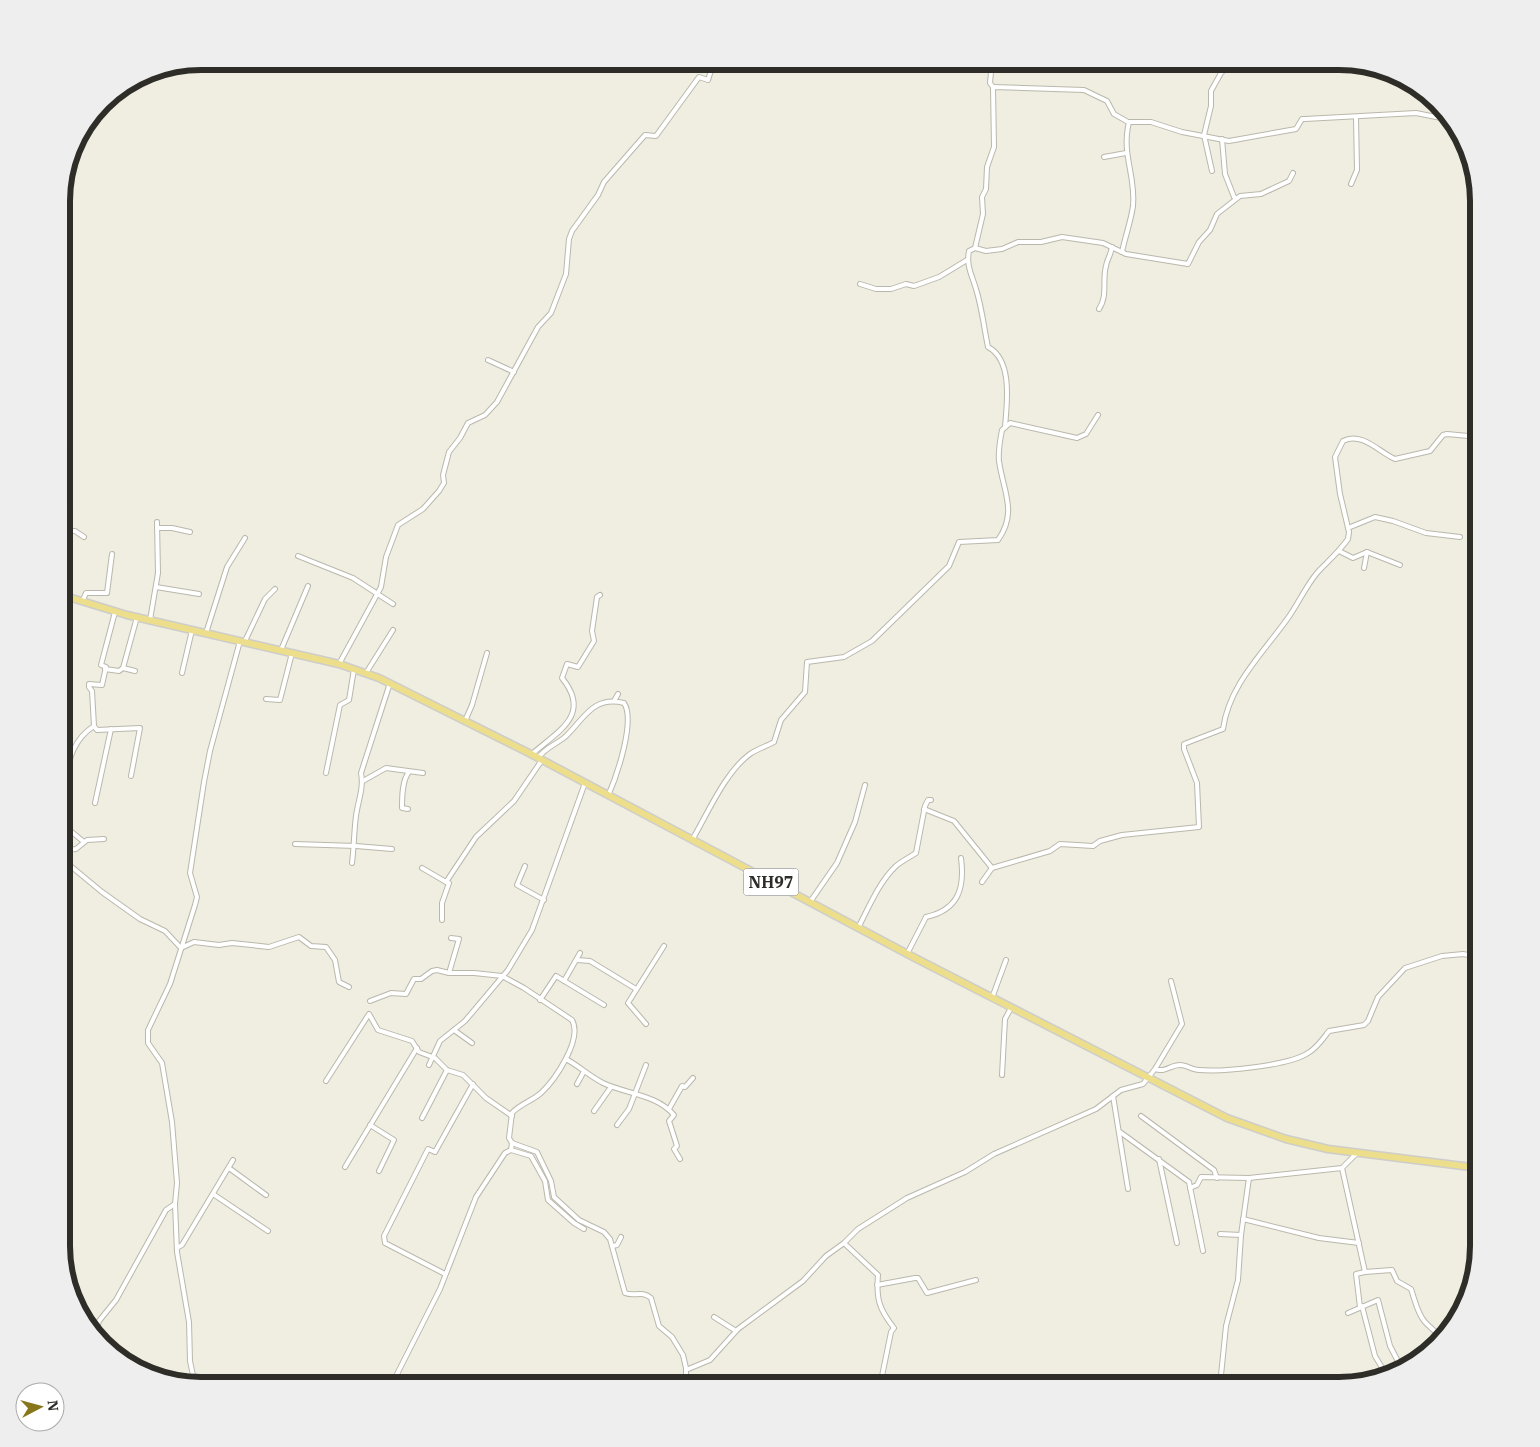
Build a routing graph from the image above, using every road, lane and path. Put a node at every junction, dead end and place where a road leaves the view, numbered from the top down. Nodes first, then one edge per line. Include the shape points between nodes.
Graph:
1 (711, 70) edge
2 (991, 70) edge
3 (1224, 70) edge
4 (993, 87) junction
5 (1356, 117) junction
6 (1440, 118) edge
7 (1129, 122) junction
8 (1204, 135) junction
9 (1222, 139) junction
10 (1126, 153) junction
11 (1104, 157) dead end
12 (1212, 171) dead end
13 (1293, 174) dead end
14 (1351, 184) dead end
15 (1236, 198) junction
16 (975, 248) junction
17 (1112, 248) junction
18 (1122, 252) junction
19 (968, 260) junction
20 (860, 284) dead end
21 (1099, 309) dead end
22 (488, 360) dead end
23 (514, 372) junction
24 (1098, 414) dead end
25 (1005, 427) junction
26 (1470, 435) edge
27 (157, 522) dead end
28 (157, 528) junction
29 (1348, 528) junction
30 (70, 530) edge
31 (190, 532) dead end
32 (84, 537) dead end
33 (1460, 537) dead end
34 (245, 538) dead end
35 (1339, 551) junction
36 (1367, 552) junction
37 (112, 554) dead end
38 (298, 556) dead end
39 (1400, 565) dead end
40 (1364, 568) dead end
41 (308, 586) dead end
42 (156, 587) junction
43 (275, 589) dead end
44 (199, 594) dead end
45 (600, 595) dead end
46 (377, 596) junction
47 (70, 598) edge
48 (82, 602) junction
49 (393, 604) dead end
50 (115, 612) junction
51 (137, 617) junction
52 (150, 620) junction
53 (192, 630) junction
54 (393, 630) dead end
55 (206, 633) junction
56 (243, 641) junction
57 (281, 650) junction
58 (292, 653) junction
59 (486, 653) dead end
60 (339, 664) junction
61 (123, 668) junction
62 (105, 669) junction
63 (354, 669) junction
64 (135, 671) dead end
65 (182, 673) dead end
66 (366, 674) junction
67 (390, 683) junction
68 (618, 694) dead end
69 (266, 699) dead end
70 (614, 701) junction
71 (465, 721) junction
72 (94, 726) junction
73 (111, 729) junction
74 (530, 754) junction
75 (70, 757) edge
76 (540, 759) junction
77 (409, 772) junction
78 (326, 773) dead end
79 (423, 773) dead end
80 (131, 776) dead end
81 (363, 781) junction
82 (585, 784) junction
83 (865, 785) dead end
84 (608, 796) junction
85 (931, 800) dead end
86 (95, 803) dead end
87 (408, 809) dead end
88 (924, 809) junction
89 (70, 831) edge
90 (104, 839) dead end
91 (692, 840) junction
92 (84, 842) junction
93 (295, 844) dead end
94 (352, 846) junction
95 (392, 849) dead end
96 (70, 850) edge
97 (961, 858) dead end
98 (352, 863) dead end
99 (70, 865) edge
100 (525, 866) dead end
101 (422, 868) dead end
102 (992, 868) junction
103 (446, 882) junction
104 (982, 882) dead end
105 (544, 900) junction
106 (810, 902) junction
107 (442, 920) dead end
108 (858, 928) junction
109 (451, 938) dead end
110 (664, 946) dead end
111 (181, 948) junction
112 (580, 954) dead end
113 (907, 954) junction
114 (1470, 955) edge
115 (577, 960) junction
116 (1006, 960) dead end
117 (449, 973) junction
118 (502, 976) junction
119 (564, 981) junction
120 (1171, 981) dead end
121 (349, 986) dead end
122 (636, 989) junction
123 (992, 998) junction
124 (540, 1000) junction
125 (370, 1001) dead end
126 (604, 1006) dead end
127 (1011, 1008) junction
128 (646, 1024) dead end
129 (454, 1030) junction
130 (472, 1043) dead end
131 (416, 1048) junction
132 (432, 1057) junction
133 (566, 1059) junction
134 (429, 1065) dead end
135 (646, 1065) dead end
136 (447, 1070) junction
137 (1155, 1070) junction
138 (583, 1073) junction
139 (1002, 1075) dead end
140 (693, 1078) dead end
141 (1148, 1078) junction
142 (326, 1081) dead end
143 (473, 1084) junction
144 (577, 1084) dead end
145 (611, 1087) junction
146 (635, 1095) junction
147 (1113, 1096) junction
148 (669, 1109) junction
149 (594, 1111) dead end
150 (512, 1116) junction
151 (1141, 1116) dead end
152 (422, 1118) dead end
153 (370, 1125) junction
154 (617, 1125) dead end
155 (1120, 1132) junction
156 (512, 1143) junction
157 (512, 1150) junction
158 (1356, 1153) junction
159 (680, 1159) dead end
160 (1159, 1159) junction
161 (234, 1160) dead end
162 (345, 1167) dead end
163 (1470, 1167) edge
164 (229, 1168) junction
165 (1342, 1168) junction
166 (379, 1171) dead end
167 (1217, 1178) junction
168 (1249, 1178) junction
169 (1128, 1188) dead end
170 (1190, 1188) junction
171 (213, 1194) junction
172 (266, 1195) dead end
173 (175, 1204) junction
174 (1243, 1219) junction
175 (584, 1228) dead end
176 (268, 1231) dead end
177 (1220, 1234) dead end
178 (1241, 1235) junction
179 (621, 1237) dead end
180 (1360, 1242) junction
181 (844, 1243) junction
182 (1176, 1243) dead end
183 (613, 1246) junction
184 (177, 1248) junction
185 (1203, 1251) dead end
186 (1365, 1272) junction
187 (445, 1274) junction
188 (976, 1280) dead end
189 (877, 1285) junction
190 (1361, 1307) junction
191 (1348, 1313) dead end
192 (714, 1317) dead end
193 (97, 1326) edge
194 (736, 1331) junction
195 (1438, 1332) edge
196 (1399, 1363) edge
197 (1383, 1369) edge
198 (686, 1370) junction
199 (193, 1377) edge
200 (396, 1377) edge
201 (686, 1377) edge
202 (882, 1377) edge
203 (1221, 1377) edge

1 - 23 street via 708,80 699,77 656,136 645,135 604,182 572,231 566,274 559,294 551,313 538,327
2 - 4 street via 990,83
3 - 8 street via 1211,91
4 - 7 street via 1084,90 1107,102 1114,114
4 - 16 street via 994,147 987,167 983,214
5 - 6 street via 1416,113
5 - 9 street via 1305,119 1296,129 1276,134 1229,141
5 - 14 street via 1357,170
7 - 8 street via 1151,122
7 - 10 street
8 - 9 street
8 - 12 street
9 - 15 street via 1225,174
10 - 11 street
10 - 18 street via 1132,172 1133,207
13 - 15 street via 1289,181 1261,194
15 - 18 street via 1218,214 1188,264
16 - 17 street via 1002,250 1018,242 1041,242 1062,237 1103,243
16 - 19 street via 969,252
17 - 18 street
17 - 21 street via 1106,265 1103,303
19 - 20 street via 914,286 906,284 876,289
19 - 25 street via 988,347 1000,358 1006,386
22 - 23 street
23 - 46 street via 493,408 468,422 450,452 439,491 423,508 398,525
24 - 25 street via 1086,434 1076,438 1010,423
25 - 91 street via 999,460 1009,502 1006,529 998,540 959,542 949,566 872,641 844,657 807,662 804,692 781,720 774,742 750,754 730,777 710,805
26 - 29 street via 1443,435 1430,452 1395,459 1355,438 1343,441 1335,457
27 - 28 street
28 - 31 street
28 - 42 street
29 - 33 street via 1375,517 1426,534
29 - 35 street via 1348,539
30 - 32 street
34 - 55 street via 227,567
35 - 36 street via 1353,558
35 - 102 street via 1316,575 1239,684 1223,729 1184,744 1197,784 1199,827 1122,835 1093,846 1060,844 1044,853
36 - 39 street
36 - 40 street
37 - 48 street via 107,593 86,593
38 - 46 street via 353,578
41 - 57 street
42 - 44 street
42 - 52 street
43 - 56 street via 265,599
45 - 74 street via 592,631 594,641 589,652 578,667 567,664 562,678 572,689 572,718 565,728
46 - 49 street
46 - 60 street
47 - 48 highway, NH97
48 - 50 highway, NH97
50 - 51 highway, NH97
50 - 62 street via 101,665
51 - 52 highway, NH97
51 - 61 street
52 - 53 highway, NH97
53 - 55 highway, NH97
53 - 65 street
54 - 66 street
55 - 56 highway, NH97
56 - 57 highway, NH97
56 - 111 street via 210,751 190,873 197,897
57 - 58 highway, NH97
58 - 60 highway, NH97
58 - 69 street via 280,700
59 - 71 street
60 - 63 highway, NH97
61 - 62 street via 119,671
61 - 64 street
62 - 72 street via 102,686 89,684
63 - 66 highway, NH97
63 - 78 street via 349,700 340,705 335,720
66 - 67 highway, NH97
67 - 71 highway, NH97
67 - 81 street via 361,773
68 - 70 street
70 - 76 street via 592,708 566,736 544,750
70 - 84 street via 628,708 621,759
71 - 74 highway, NH97
72 - 73 street via 97,730
72 - 75 street
73 - 80 street via 140,728
73 - 86 street
74 - 76 highway, NH97
76 - 82 highway, NH97
76 - 103 street via 514,801 476,837
77 - 79 street
77 - 81 street via 386,768
77 - 87 street via 405,776 402,802 402,808
81 - 94 street
82 - 84 highway, NH97
82 - 105 street
83 - 106 street via 855,822 837,863
84 - 91 highway, NH97
85 - 88 street via 926,802
88 - 102 street via 954,820
88 - 108 street via 916,853 891,873
89 - 92 street
90 - 92 street
91 - 106 highway, NH97
92 - 96 street
93 - 94 street
94 - 95 street
94 - 98 street
97 - 113 street via 962,881 957,899 938,914 926,918
99 - 111 street via 140,919 165,931
100 - 105 street via 517,885
101 - 103 street
102 - 104 street
103 - 107 street via 449,883 442,902
105 - 118 street via 532,930
106 - 108 highway, NH97
108 - 113 highway, NH97
109 - 117 street via 459,939
110 - 122 street
111 - 121 street via 194,942 269,947 299,937 311,946 326,947 335,960 339,982
111 - 173 street via 170,984 147,1037 162,1063 168,1093 177,1183
112 - 115 street
113 - 123 highway, NH97
114 - 137 street via 1442,956 1405,968 1378,997 1364,1025 1329,1031 1317,1046 1288,1061 1231,1070 1198,1070 1183,1065
115 - 119 street
115 - 122 street via 590,961
116 - 123 street
117 - 118 street
117 - 125 street via 432,971 421,980 414,979 406,994 391,993
118 - 124 street
118 - 129 street
119 - 124 street via 556,976
119 - 126 street
120 - 137 street via 1182,1024
122 - 128 street via 628,1004
123 - 127 highway, NH97
124 - 133 street via 574,1022 574,1036
127 - 139 street via 1005,1019
127 - 141 highway, NH97
129 - 130 street
129 - 132 street via 440,1041
131 - 132 street
131 - 142 street via 412,1041 378,1030 369,1014
131 - 153 street
132 - 134 street
132 - 136 street
133 - 138 street
133 - 150 street via 540,1094 515,1109
135 - 146 street
136 - 143 street via 457,1071
136 - 152 street
137 - 141 street
138 - 144 street
138 - 145 street
140 - 148 street via 685,1087 682,1086
141 - 147 street via 1141,1086 1121,1090
141 - 158 highway, NH97 via 1227,1118 1271,1134
143 - 150 street via 486,1098
143 - 187 street via 435,1152 428,1149 384,1236 385,1243
145 - 146 street
145 - 149 street
146 - 148 street via 659,1102
146 - 154 street
147 - 155 street
147 - 181 street via 1096,1109 1022,1140 965,1172 907,1198 858,1229
148 - 159 street via 674,1115 668,1120 678,1146 674,1149
150 - 156 street
151 - 167 street via 1214,1170
153 - 162 street
153 - 166 street via 394,1140
155 - 160 street
155 - 169 street
156 - 157 street
156 - 183 street via 537,1152 551,1181 554,1198 579,1220 604,1232
157 - 175 street via 531,1156 545,1181 548,1200
157 - 187 street via 505,1153 476,1197
158 - 163 highway, NH97
158 - 165 street
160 - 170 street via 1189,1182
160 - 182 street
161 - 164 street
164 - 171 street
164 - 172 street
165 - 168 street
165 - 180 street
167 - 168 street
167 - 170 street via 1202,1177 1197,1185
168 - 174 street
170 - 185 street
171 - 176 street
171 - 184 street
173 - 184 street
173 - 193 street via 166,1210 116,1300
174 - 178 street
174 - 180 street via 1319,1238
177 - 178 street
178 - 203 street via 1238,1280 1226,1326
179 - 183 street
180 - 186 street
181 - 189 street via 878,1275
181 - 194 street via 826,1256 803,1281
183 - 198 street via 625,1292 632,1295 643,1293 651,1298 659,1326 672,1337 683,1356
184 - 199 street via 189,1322
186 - 190 street via 1356,1274
186 - 195 street via 1392,1270 1397,1281 1411,1289 1425,1322
187 - 200 street
188 - 189 street via 928,1293 918,1278
189 - 202 street via 878,1303 894,1328
190 - 191 street
190 - 196 street via 1378,1300 1390,1346
190 - 197 street via 1374,1356
192 - 194 street
194 - 198 street via 710,1360
198 - 201 street

